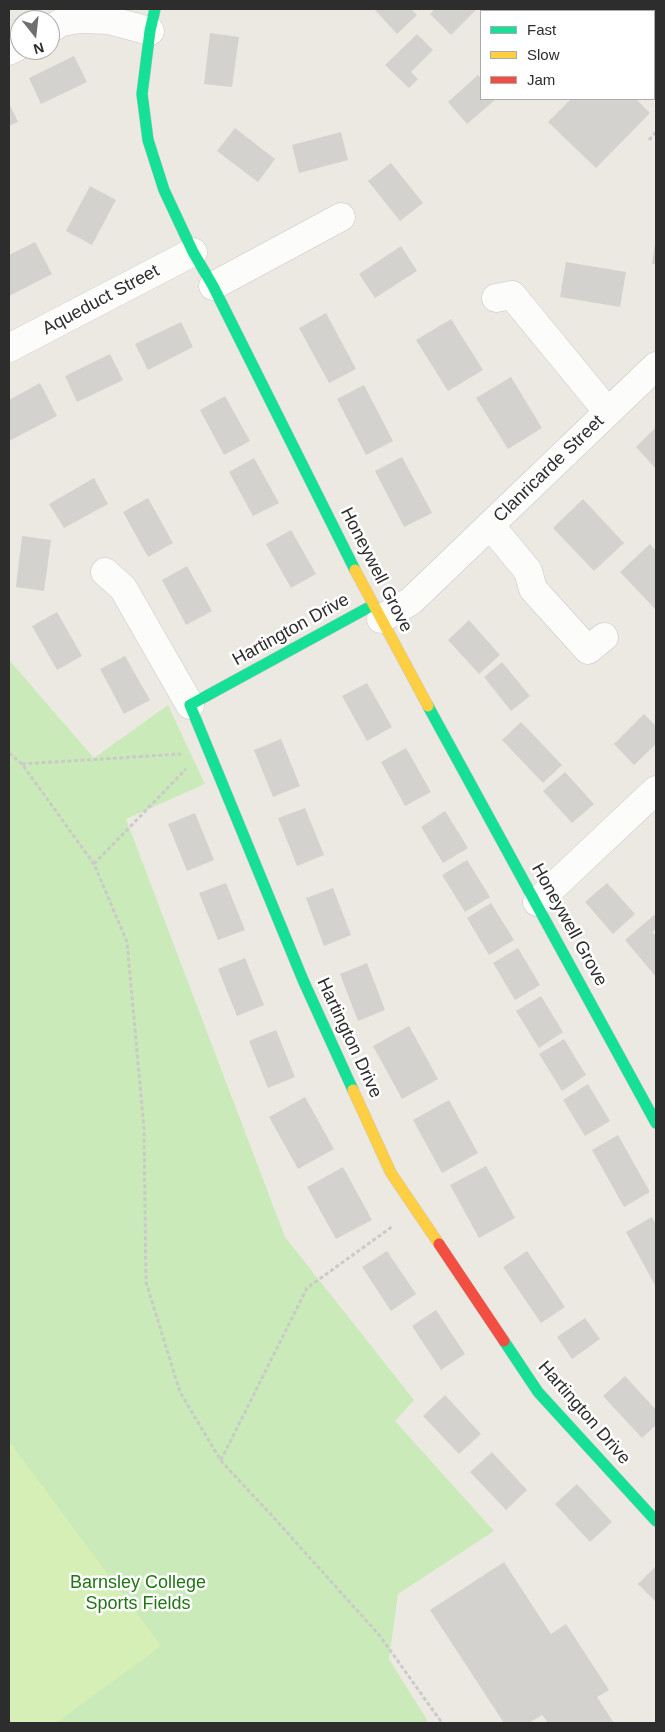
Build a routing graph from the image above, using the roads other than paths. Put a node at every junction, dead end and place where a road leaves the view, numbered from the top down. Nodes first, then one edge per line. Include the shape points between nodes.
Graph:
1 (153, 20) edge
2 (60, 23) edge
3 (340, 217) dead end
4 (193, 252) junction
5 (213, 286) junction
6 (496, 298) dead end
7 (9, 348) edge
8 (656, 366) edge
9 (608, 412) junction
10 (490, 525) junction
11 (105, 572) dead end
12 (377, 612) junction
13 (604, 637) dead end
14 (190, 705) junction
15 (656, 790) edge
16 (537, 902) junction
17 (656, 1123) edge
18 (656, 1520) edge

1 - 2 street via 80,19
1 - 4 street, Honeywell Grove via 142,94 148,140 164,190
3 - 5 street
4 - 5 street, Honeywell Grove
4 - 7 street, Aqueduct Street
5 - 12 street, Honeywell Grove
6 - 9 street, Clanricarde Street via 512,295
8 - 9 street, Clanricarde Street
9 - 10 street, Clanricarde Street
10 - 12 street, Clanricarde Street via 411,601
10 - 13 street, Clanricarde Street via 528,571 534,589 588,650
11 - 14 street via 123,588
12 - 14 street, Hartington Drive
12 - 16 street, Honeywell Grove
14 - 18 street, Hartington Drive via 206,753 391,1173 538,1392
15 - 16 street
16 - 17 street, Honeywell Grove

